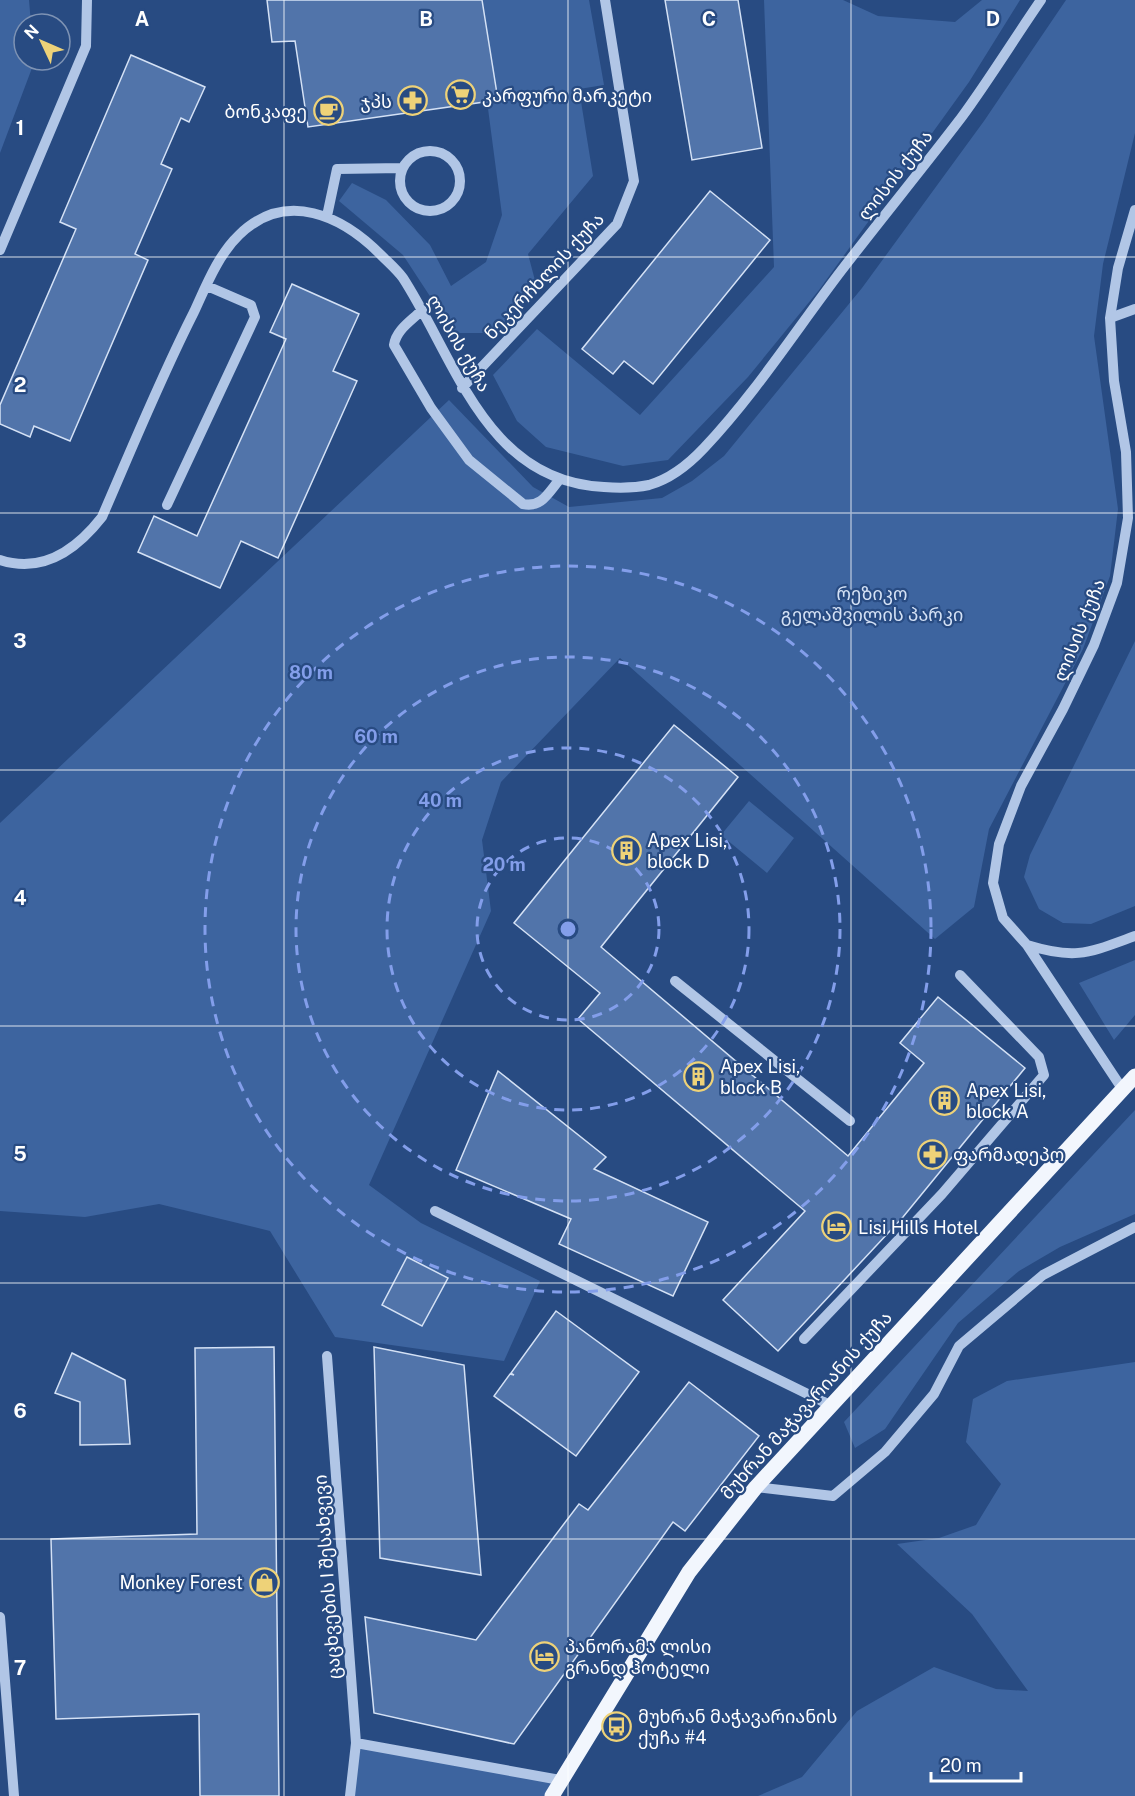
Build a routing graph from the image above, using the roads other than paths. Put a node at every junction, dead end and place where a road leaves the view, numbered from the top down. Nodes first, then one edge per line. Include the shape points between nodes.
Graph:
1 (87, 0) edge
2 (604, 0) edge
3 (1041, 0) edge
4 (402, 168) junction
5 (1135, 210) edge
6 (327, 216) junction
7 (0, 250) edge
8 (207, 286) junction
9 (1135, 309) edge
10 (421, 311) junction
11 (1110, 318) junction
12 (462, 388) junction
13 (560, 480) junction
14 (167, 505) dead end
15 (0, 560) edge
16 (1135, 934) edge
17 (1027, 945) junction
18 (960, 975) dead end
19 (675, 981) dead end
20 (1135, 1076) edge
21 (1123, 1090) junction
22 (850, 1121) dead end
23 (435, 1210) dead end
24 (1135, 1227) edge
25 (804, 1339) dead end
26 (327, 1356) dead end
27 (830, 1405) junction
28 (756, 1487) junction
29 (0, 1617) edge
30 (356, 1743) junction
31 (560, 1780) junction
32 (14, 1796) edge
33 (350, 1796) edge
34 (552, 1796) edge

1 - 7 street via 86,46
2 - 12 street, ნეკერჩხლის ქუჩა via 634,181 617,224
3 - 13 street, ლისის ქუჩა via 963,114 704,448 678,472 648,485 585,486
4 - 4 street via 417,154 437,152 454,162 459,172 459,191 447,207 438,211 418,210 404,197 399,178
4 - 6 street via 337,169
5 - 11 street, ლისის ქუჩა via 1118,268
6 - 8 street, ლისის ქუჩა via 285,212 259,219 237,236 219,260
6 - 10 street, ლისის ქუჩა via 367,240 401,275
8 - 14 street via 251,305 255,317
8 - 15 street, ლისის ქუჩა via 170,360 102,517 85,539 63,555 34,565
9 - 11 street
10 - 12 street, ლისის ქუჩა
10 - 13 street via 395,337 394,345 431,408 469,460 522,504 539,503
11 - 17 street, ლისის ქუჩა via 1114,381 1126,452 1128,518 1117,583 1094,645 1021,786 999,844 993,883 1003,918
12 - 13 street, ლისის ქუჩა via 507,446 532,467
16 - 17 street via 1086,953 1057,954
17 - 21 street, ლისის ქუჩა
18 - 25 street via 1039,1057 1044,1075 942,1194
19 - 22 street
20 - 21 main road, მუხრან მაჭავარიანის ქუჩა
21 - 27 main road, მუხრან მაჭავარიანის ქუჩა
23 - 27 street
24 - 28 street via 1043,1275 959,1346 934,1394 885,1452 833,1496
26 - 30 street, ცაცხვების I შესახვევი
27 - 28 main road, მუხრან მაჭავარიანის ქუჩა
28 - 31 main road, მუხრან მაჭავარიანის ქუჩა via 689,1572
29 - 32 street
30 - 31 street
30 - 33 street, ცაცხვების I შესახვევი
31 - 34 main road, მუხრან მაჭავარიანის ქუჩა

